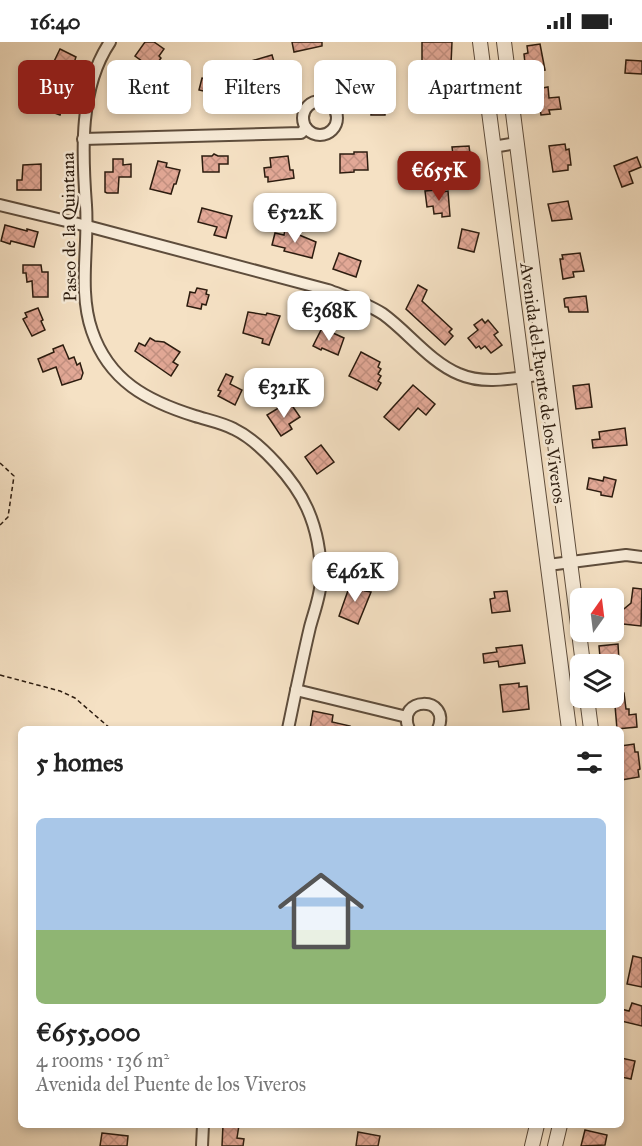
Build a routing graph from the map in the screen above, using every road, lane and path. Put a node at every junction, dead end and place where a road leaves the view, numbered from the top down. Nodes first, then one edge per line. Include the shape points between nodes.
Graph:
1 (110, 42) edge
2 (480, 42) edge
3 (504, 42) edge
4 (306, 128) dead end
5 (83, 139) junction
6 (517, 143) junction
7 (493, 147) junction
8 (0, 205) edge
9 (87, 226) junction
10 (546, 374) junction
11 (525, 376) junction
12 (0, 463) edge
13 (0, 525) edge
14 (642, 557) edge
15 (570, 562) junction
16 (548, 565) junction
17 (582, 654) edge
18 (0, 675) edge
19 (296, 690) junction
20 (588, 708) edge
21 (407, 717) junction
22 (108, 726) edge
23 (289, 726) edge
24 (408, 726) edge
25 (438, 726) edge
26 (569, 726) edge
27 (591, 726) edge
28 (203, 1128) edge
29 (536, 1128) edge
30 (556, 1128) edge
31 (202, 1146) edge
32 (532, 1146) edge
33 (555, 1146) edge

1 - 5 street, Paseo de la Quintana via 91,90
2 - 7 street, Avenida del Puente de los Viveros
3 - 6 street, Avenida del Puente de los Viveros
4 - 5 street via 302,133
5 - 9 street, Paseo de la Quintana
6 - 7 street
6 - 10 street, Avenida del Puente de los Viveros
7 - 11 street, Avenida del Puente de los Viveros
8 - 9 street
9 - 11 street via 356,300 383,314 460,374 492,381
9 - 19 street, Paseo de la Quintana via 85,298 91,329 116,374 141,394 177,411 234,429 261,448 307,507 319,543 321,581
10 - 11 street
10 - 15 street, Avenida del Puente de los Viveros
11 - 16 street, Avenida del Puente de los Viveros
12 - 13 path via 14,476 8,517
14 - 15 street via 626,555
15 - 16 street
15 - 17 street, Avenida del Puente de los Viveros
16 - 26 street, Avenida del Puente de los Viveros
18 - 22 path via 75,698
19 - 21 street
19 - 23 street, Paseo de la Quintana
20 - 27 street
21 - 24 street
21 - 25 street via 417,704 429,704 438,711
28 - 31 street
29 - 32 street
30 - 33 street

